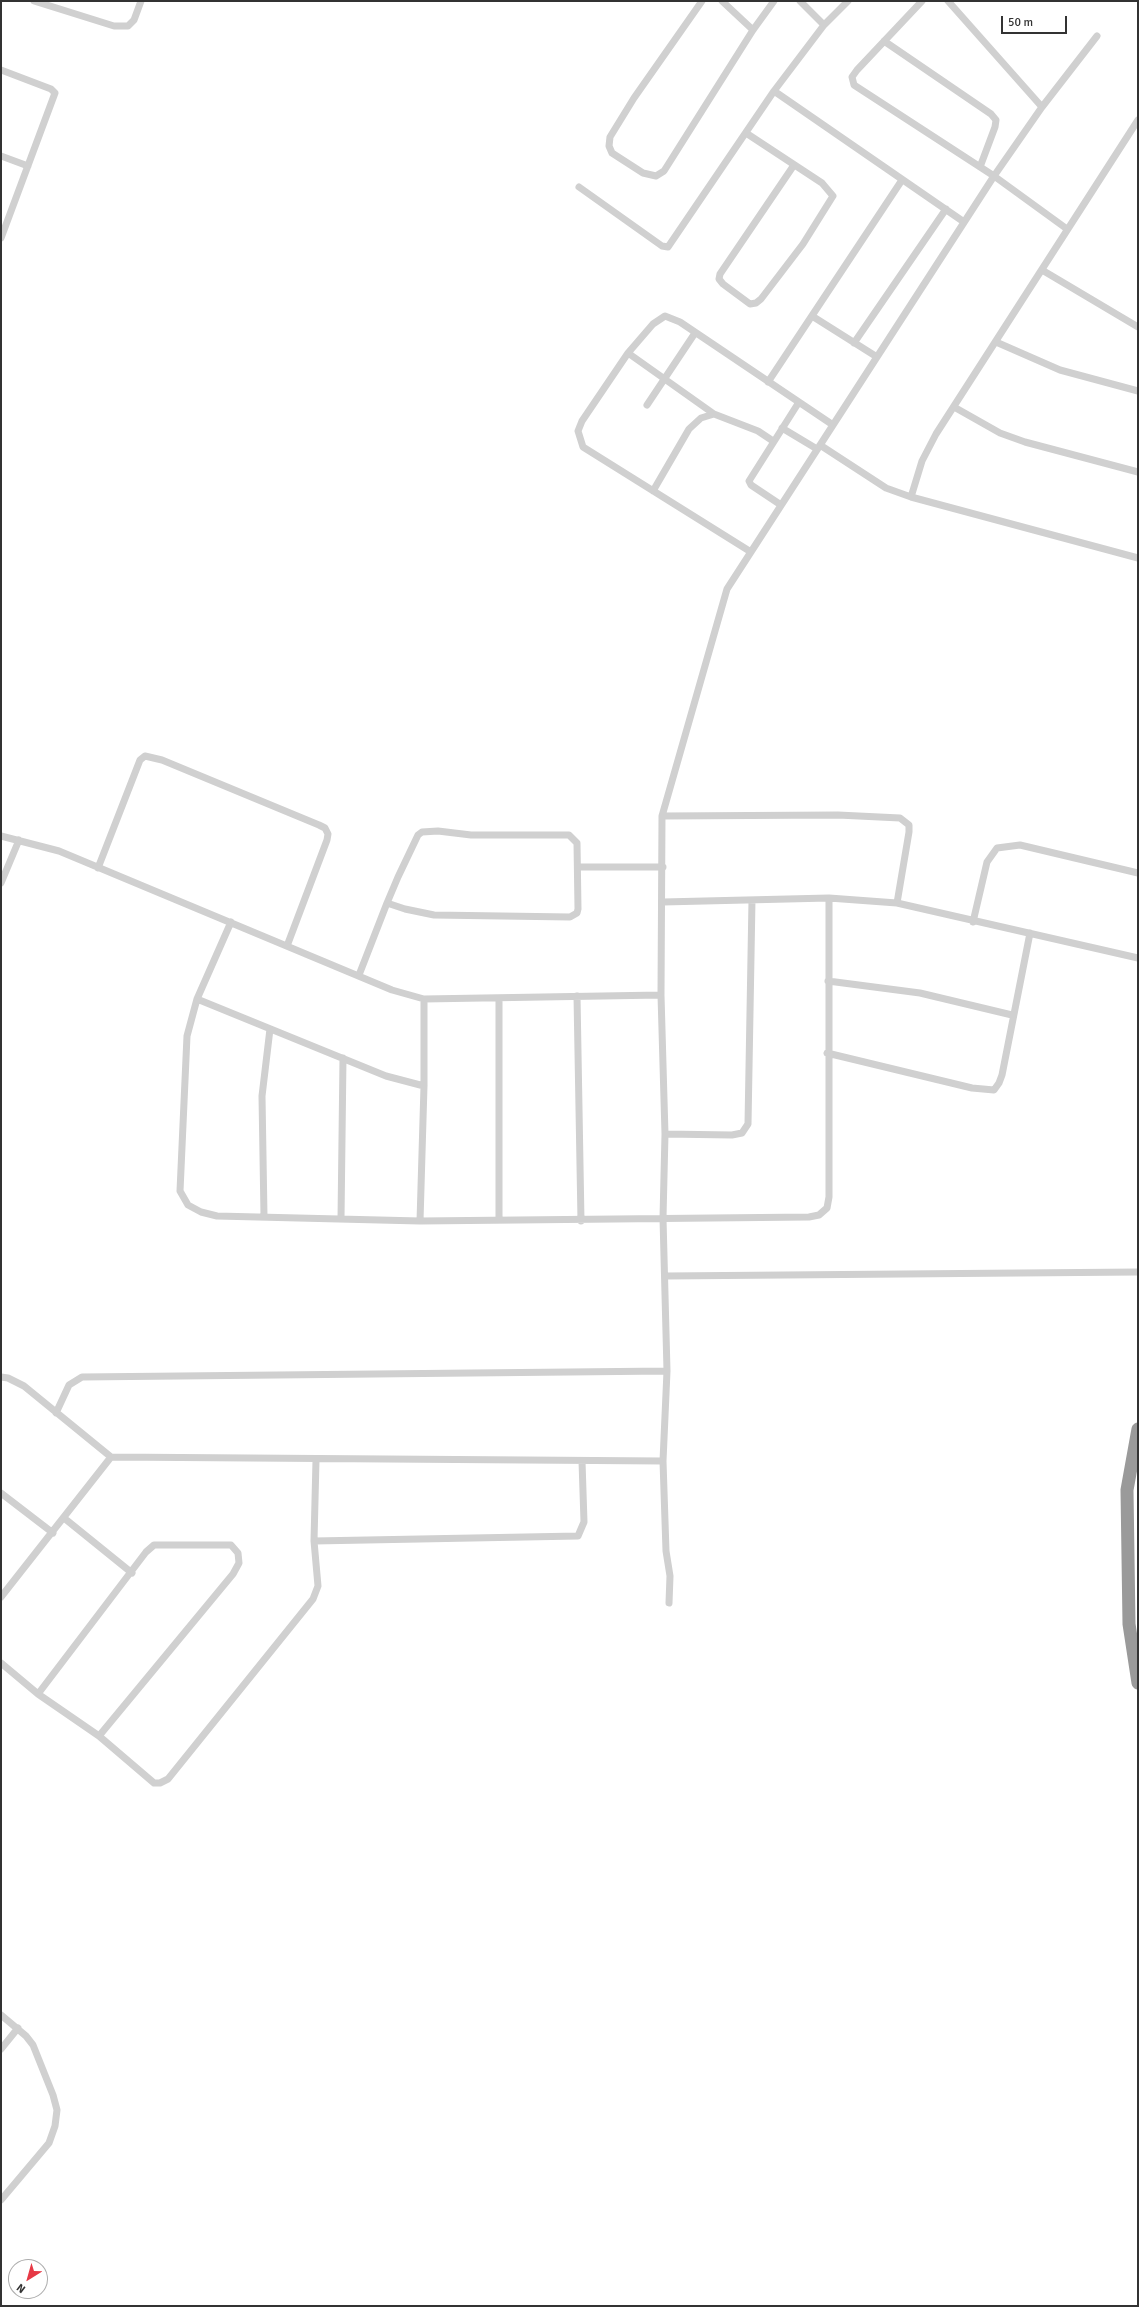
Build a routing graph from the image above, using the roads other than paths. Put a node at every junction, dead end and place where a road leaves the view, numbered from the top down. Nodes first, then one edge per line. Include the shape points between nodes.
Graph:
1 (34, 1) edge
2 (141, 1) edge
3 (702, 1) edge
4 (722, 1) edge
5 (774, 1) edge
6 (800, 1) edge
7 (848, 1) edge
8 (922, 1) edge
9 (948, 1) edge
10 (824, 25) junction
11 (753, 30) junction
12 (1097, 36) dead end
13 (884, 41) junction
14 (1, 70) edge
15 (774, 91) junction
16 (1042, 107) junction
17 (1138, 120) edge
18 (746, 133) junction
19 (1, 156) edge
20 (794, 165) junction
21 (28, 166) junction
22 (980, 167) junction
23 (994, 176) junction
24 (902, 180) junction
25 (579, 187) dead end
26 (946, 209) junction
27 (964, 222) junction
28 (1068, 229) junction
29 (1, 238) edge
30 (1042, 270) junction
31 (812, 316) junction
32 (1138, 327) edge
33 (696, 333) junction
34 (996, 342) junction
35 (854, 343) junction
36 (628, 353) junction
37 (877, 357) junction
38 (665, 378) junction
39 (768, 382) junction
40 (1138, 391) edge
41 (800, 402) junction
42 (647, 405) dead end
43 (954, 407) junction
44 (714, 414) junction
45 (833, 425) junction
46 (782, 428) junction
47 (773, 441) junction
48 (819, 447) junction
49 (1138, 472) edge
50 (653, 491) junction
51 (911, 497) junction
52 (781, 505) junction
53 (751, 552) junction
54 (1138, 558) edge
55 (662, 816) junction
56 (1, 836) edge
57 (19, 840) junction
58 (578, 867) junction
59 (663, 867) junction
60 (98, 868) junction
61 (1138, 873) edge
62 (1, 883) edge
63 (829, 898) junction
64 (752, 900) junction
65 (663, 902) junction
66 (387, 903) junction
67 (897, 903) junction
68 (231, 922) junction
69 (973, 922) junction
70 (1030, 933) junction
71 (287, 946) junction
72 (1138, 958) edge
73 (358, 975) junction
74 (828, 981) junction
75 (662, 995) junction
76 (577, 996) junction
77 (499, 998) junction
78 (197, 999) junction
79 (424, 999) junction
80 (1012, 1015) junction
81 (270, 1029) junction
82 (828, 1053) junction
83 (342, 1058) junction
84 (424, 1086) junction
85 (664, 1134) junction
86 (264, 1216) junction
87 (663, 1218) junction
88 (341, 1219) junction
89 (499, 1219) junction
90 (420, 1221) junction
91 (581, 1221) junction
92 (1138, 1272) edge
93 (666, 1276) junction
94 (667, 1371) junction
95 (1, 1377) edge
96 (56, 1413) junction
97 (1138, 1429) edge
98 (111, 1457) junction
99 (316, 1460) junction
100 (662, 1461) junction
101 (582, 1462) junction
102 (1, 1493) edge
103 (64, 1518) junction
104 (53, 1532) junction
105 (314, 1541) junction
106 (132, 1573) junction
107 (1, 1598) edge
108 (669, 1603) dead end
109 (1, 1663) edge
110 (1138, 1683) edge
111 (38, 1694) junction
112 (99, 1736) junction
113 (1, 2015) edge
114 (18, 2028) junction
115 (1, 2049) edge
116 (1, 2200) edge

1 - 2 street via 114,26 128,26 134,20
3 - 11 street via 610,137 609,146 612,153 643,173 656,176 664,171
4 - 11 street
5 - 11 street
6 - 10 street
7 - 10 street
8 - 13 street
9 - 16 street
10 - 15 street
12 - 16 street
13 - 22 street via 991,114 996,120
13 - 22 street via 852,77 854,84
14 - 21 street via 52,89 55,93
15 - 18 street
15 - 24 street
16 - 23 street
17 - 28 street
18 - 20 street
18 - 25 street via 668,247 662,246
19 - 21 street
20 - 20 street via 822,184 833,196 803,244 761,299 750,304 723,284 719,279 720,274
21 - 29 street
22 - 23 street
23 - 27 street
23 - 28 street
24 - 26 street
24 - 31 street
26 - 27 street
26 - 35 street
27 - 37 street
28 - 30 street
30 - 32 street
30 - 34 street
31 - 35 street
31 - 39 street
33 - 36 street via 665,316 653,324
33 - 38 street
33 - 39 street
34 - 40 street via 1060,370
34 - 43 street
35 - 37 street
36 - 38 street
36 - 50 street via 582,421 578,431 583,447
37 - 45 street
38 - 42 street
38 - 44 street
39 - 41 street
41 - 45 street
41 - 46 street
43 - 49 street via 1000,433
43 - 51 street via 922,461
44 - 47 street via 758,431
44 - 50 street via 701,418 689,429
45 - 48 street
46 - 47 street
46 - 48 street
47 - 52 street via 748,481 751,486
48 - 51 street via 886,488
48 - 52 street
50 - 53 street
51 - 54 street
52 - 53 street
53 - 55 street via 727,589
55 - 59 street
55 - 67 street via 838,815 900,818 908,825 909,832
56 - 57 street
57 - 60 street via 59,851
57 - 62 street
58 - 59 street
58 - 66 street via 578,910 570,917 441,915 404,909
58 - 66 street via 577,843 569,835 471,835 427,831 418,835
59 - 65 street
60 - 68 street
60 - 71 street via 140,760 145,756 162,760 325,828 327,840
61 - 69 street via 1020,845 997,848 987,862
63 - 64 street
63 - 67 street
63 - 74 street
64 - 65 street
64 - 85 street via 748,1124 742,1133 732,1135
65 - 75 street
66 - 73 street
67 - 69 street
68 - 71 street
68 - 78 street
69 - 70 street
70 - 72 street
70 - 80 street
71 - 73 street
73 - 79 street via 392,990
74 - 80 street via 920,993
74 - 82 street
75 - 76 street
75 - 85 street
76 - 77 street
76 - 91 street
77 - 79 street
77 - 89 street
78 - 81 street
78 - 86 street via 187,1036 180,1190 188,1205 201,1212 217,1216
79 - 84 street
80 - 82 street via 1000,1084 994,1090 972,1088
81 - 83 street
81 - 86 street via 262,1096
82 - 87 street via 827,1208 819,1215 808,1217
83 - 84 street via 386,1076
83 - 88 street
84 - 90 street
85 - 87 street
86 - 88 street
87 - 91 street
87 - 93 street
88 - 90 street
89 - 90 street
89 - 91 street
92 - 93 street
93 - 94 street
94 - 96 street via 82,1377 69,1385
94 - 100 street
95 - 96 street via 24,1386
96 - 98 street
97 - 110 highway via 1127,1490 1129,1624
98 - 99 street
98 - 103 street
99 - 101 street
99 - 105 street
100 - 101 street
100 - 108 street via 666,1551 670,1576
101 - 105 street via 584,1522 578,1536
102 - 104 street
103 - 104 street
103 - 106 street
104 - 107 street
105 - 112 street via 318,1586 313,1599 168,1779 154,1783
106 - 111 street
106 - 112 street via 154,1545 231,1545 238,1553 239,1563 233,1574
109 - 111 street
111 - 112 street
113 - 114 street
114 - 115 street
114 - 116 street via 38,2055 53,2095 56,2120 52,2136 42,2154

